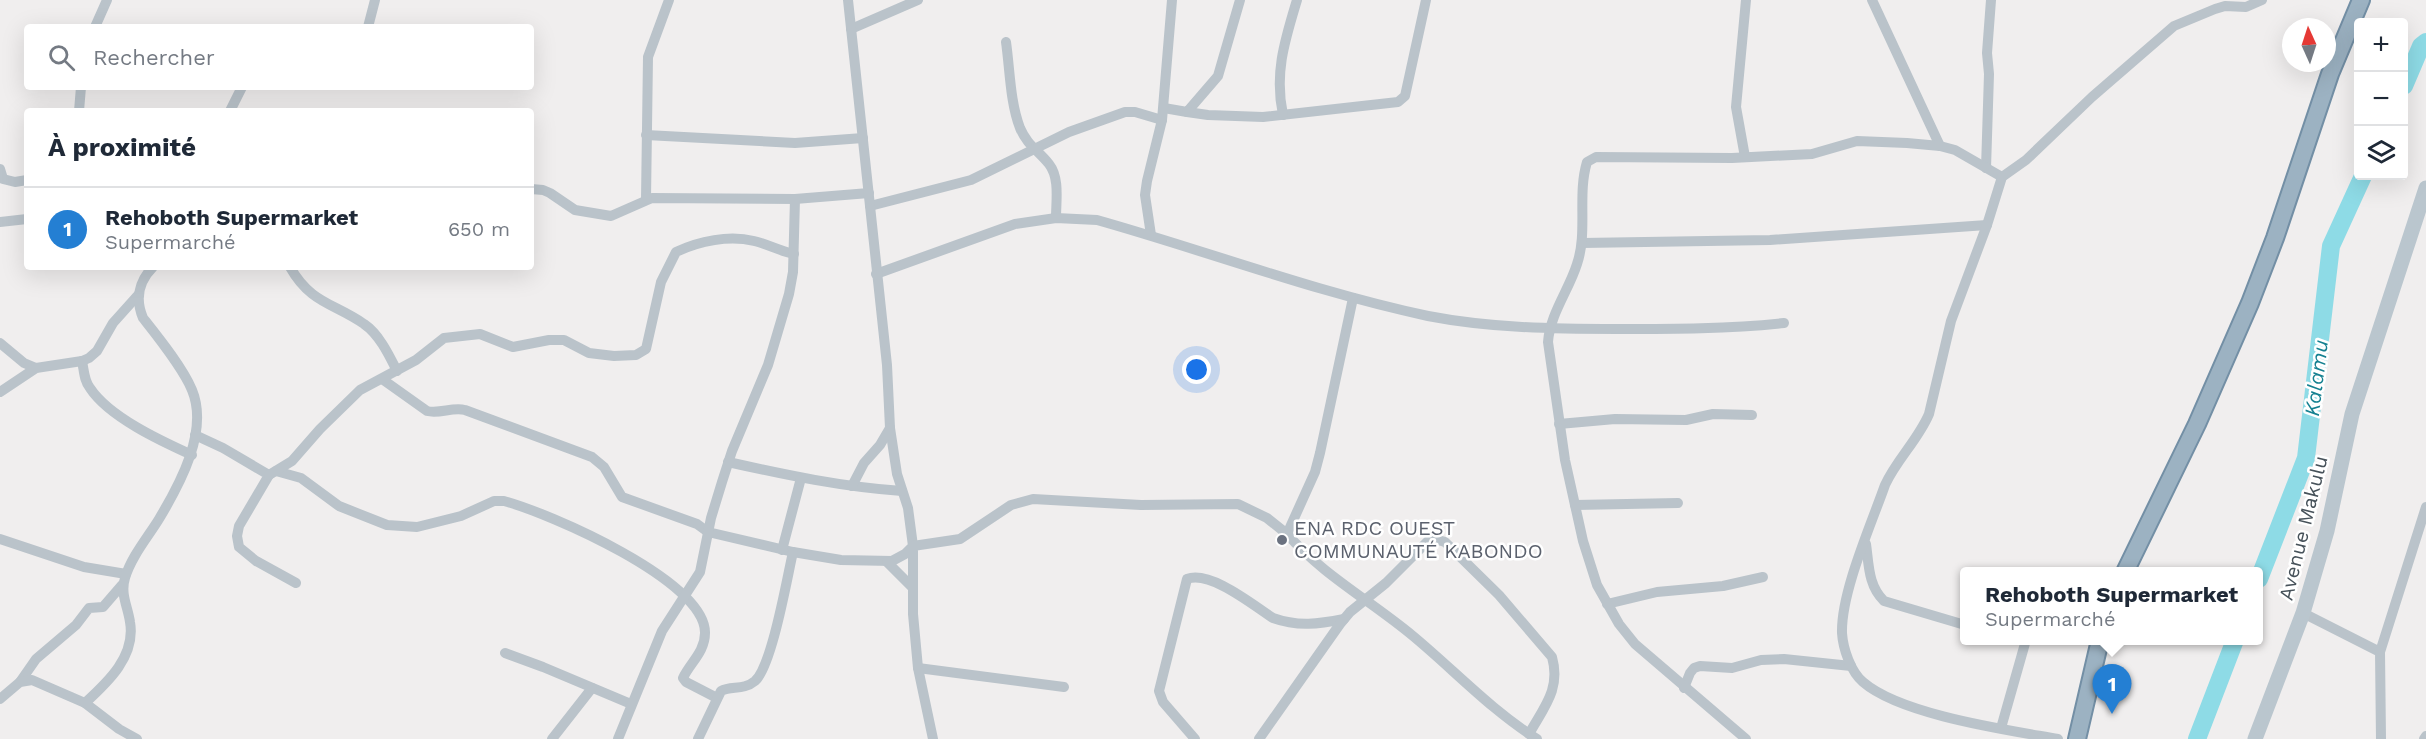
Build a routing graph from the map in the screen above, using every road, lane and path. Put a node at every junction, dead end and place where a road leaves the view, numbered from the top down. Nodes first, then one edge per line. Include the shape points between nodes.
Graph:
1 (107, 0) edge
2 (375, 0) edge
3 (669, 0) edge
4 (848, 0) edge
5 (918, 0) edge
6 (1172, 0) edge
7 (1240, 0) edge
8 (1297, 0) edge
9 (1426, 0) edge
10 (1746, 0) edge
11 (1872, 0) edge
12 (1991, 0) edge
13 (2262, 0) edge
14 (2361, 0) edge
15 (97, 24) edge
16 (369, 24) edge
17 (851, 29) junction
18 (1006, 42) dead end
19 (81, 90) edge
20 (240, 90) edge
21 (79, 108) edge
22 (232, 108) edge
23 (1164, 108) junction
24 (1187, 112) junction
25 (1282, 116) junction
26 (1162, 120) junction
27 (646, 135) junction
28 (863, 138) junction
29 (1940, 146) junction
30 (1033, 150) junction
31 (1744, 158) junction
32 (1986, 168) junction
33 (0, 169) edge
34 (2002, 177) junction
35 (24, 180) edge
36 (2426, 188) edge
37 (534, 189) edge
38 (869, 193) junction
39 (646, 199) junction
40 (795, 199) junction
41 (870, 206) junction
42 (1056, 218) junction
43 (24, 219) edge
44 (0, 222) edge
45 (1987, 225) junction
46 (1151, 235) junction
47 (1582, 243) junction
48 (794, 254) junction
49 (151, 270) edge
50 (292, 270) edge
51 (876, 274) junction
52 (139, 294) junction
53 (1353, 298) junction
54 (1784, 323) dead end
55 (1549, 329) junction
56 (0, 344) edge
57 (82, 361) junction
58 (36, 368) junction
59 (397, 371) junction
60 (382, 379) junction
61 (0, 392) edge
62 (1752, 415) dead end
63 (1559, 424) junction
64 (890, 428) junction
65 (195, 435) junction
66 (192, 455) junction
67 (728, 462) junction
68 (272, 473) junction
69 (801, 478) junction
70 (852, 486) junction
71 (902, 491) junction
72 (1678, 503) dead end
73 (1575, 505) junction
74 (2426, 507) edge
75 (708, 532) junction
76 (1287, 534) junction
77 (0, 539) edge
78 (1866, 542) junction
79 (913, 546) junction
80 (782, 550) junction
81 (794, 552) junction
82 (887, 562) junction
83 (2128, 567) edge
84 (1763, 577) dead end
85 (124, 579) junction
86 (296, 583) dead end
87 (913, 588) junction
88 (685, 595) junction
89 (1366, 601) junction
90 (1607, 604) junction
91 (2303, 613) junction
92 (1344, 619) junction
93 (1960, 624) edge
94 (2025, 645) edge
95 (2099, 645) edge
96 (2380, 652) junction
97 (504, 653) dead end
98 (1851, 666) junction
99 (918, 668) junction
100 (20, 682) junction
101 (1064, 687) dead end
102 (592, 688) junction
103 (1684, 688) junction
104 (717, 698) junction
105 (0, 699) edge
106 (85, 703) junction
107 (630, 704) junction
108 (2001, 728) junction
109 (1533, 737) edge
110 (137, 739) edge
111 (552, 739) edge
112 (618, 739) edge
113 (698, 739) edge
114 (933, 739) edge
115 (1196, 739) edge
116 (1259, 739) edge
117 (1746, 739) edge
118 (2058, 739) edge
119 (2077, 739) edge
120 (2255, 739) edge
121 (2381, 739) edge

1 - 15 street
2 - 16 street
3 - 27 street via 648,57
4 - 17 street
5 - 17 street
6 - 23 street
7 - 24 street via 1218,76
8 - 25 street via 1278,78
9 - 25 street via 1402,100
10 - 31 street via 1736,107
11 - 29 street
12 - 32 street
13 - 34 street via 2246,7 2225,6 2174,26 2026,160
14 - 83 highway via 2330,74 2250,303
17 - 28 street
18 - 30 street via 1016,115
19 - 21 street
20 - 22 street
23 - 24 street
23 - 26 street
24 - 25 street
26 - 30 street via 1125,112
26 - 46 street via 1146,181
27 - 28 street via 795,143
27 - 39 street
28 - 38 street
29 - 31 street via 1857,141 1812,154
29 - 32 street
30 - 41 street via 971,180
30 - 42 street via 1053,171
31 - 47 street via 1589,159 1584,170
32 - 34 street
33 - 35 street via 7,182
34 - 45 street
36 - 91 main road, Avenue Makulu via 2352,414 2327,531
37 - 39 street via 550,193 575,210 602,216 618,214
38 - 40 street
38 - 41 street
39 - 40 street
40 - 48 street
41 - 51 street
42 - 46 street via 1097,220
42 - 51 street via 1015,224
43 - 44 street
45 - 47 street via 1770,240
45 - 78 street via 1951,321 1929,414 1892,470
46 - 53 street
47 - 55 street via 1578,262
48 - 59 street via 735,238 676,252 661,282 646,349 636,355 593,354 564,340 513,347 474,333 440,340
48 - 67 street via 789,294 774,347
49 - 52 street
50 - 59 street via 321,302 369,329
51 - 64 street
52 - 57 street via 113,323 96,351
52 - 65 street via 143,318 191,388
53 - 55 street via 1471,323
53 - 76 street via 1320,453
54 - 55 street via 1743,328
55 - 63 street
56 - 58 street
57 - 58 street
57 - 66 street via 89,387 118,414
58 - 61 street
59 - 60 street
60 - 68 street via 348,400 292,461
60 - 75 street via 427,411 458,408 592,457 604,467 622,496 697,524
62 - 63 street
63 - 73 street
64 - 70 street
64 - 71 street
65 - 66 street
65 - 68 street
66 - 85 street via 169,504
67 - 69 street
67 - 75 street
68 - 86 street via 238,526 239,547
68 - 88 street via 301,478 339,506 387,525 417,527 461,516 494,501 510,502 627,554
69 - 70 street
69 - 80 street
70 - 71 street
71 - 79 street
72 - 73 street
73 - 90 street via 1588,558
74 - 96 street
75 - 80 street
75 - 88 street via 700,572
76 - 79 street via 1267,518 1238,504 1224,502 1141,505 1033,499 1011,505 960,538
76 - 89 street via 1306,555
77 - 85 street
78 - 93 street via 1871,583 1884,601
78 - 98 street via 1843,617 1842,634
79 - 82 street via 900,558
79 - 87 street
80 - 81 street
81 - 82 street
81 - 104 street via 774,636 760,675 746,687 722,690
82 - 87 street
84 - 90 street via 1723,586 1667,590
85 - 100 street via 103,607 89,608 76,625 44,651
85 - 106 street via 129,644 119,667
87 - 99 street
88 - 104 street via 700,615 705,632 699,653 683,678
88 - 107 street via 662,631
89 - 92 street
89 - 109 street via 1412,634 1501,714
89 - 109 street via 1429,540 1445,542 1552,657 1556,670 1554,687
90 - 103 street via 1635,644
91 - 96 street
91 - 120 main road, Avenue Makulu
92 - 115 street via 1316,625 1284,621 1212,580 1187,579 1159,691 1163,702
92 - 116 street
94 - 108 street
95 - 119 highway
96 - 121 street
97 - 102 street
98 - 103 street via 1784,658 1732,668 1700,666 1690,673
98 - 108 street via 1863,683 1898,702
99 - 101 street
99 - 114 street
100 - 105 street
100 - 106 street via 32,680
102 - 107 street
102 - 111 street
103 - 117 street
104 - 113 street
106 - 110 street
107 - 112 street
108 - 118 street

